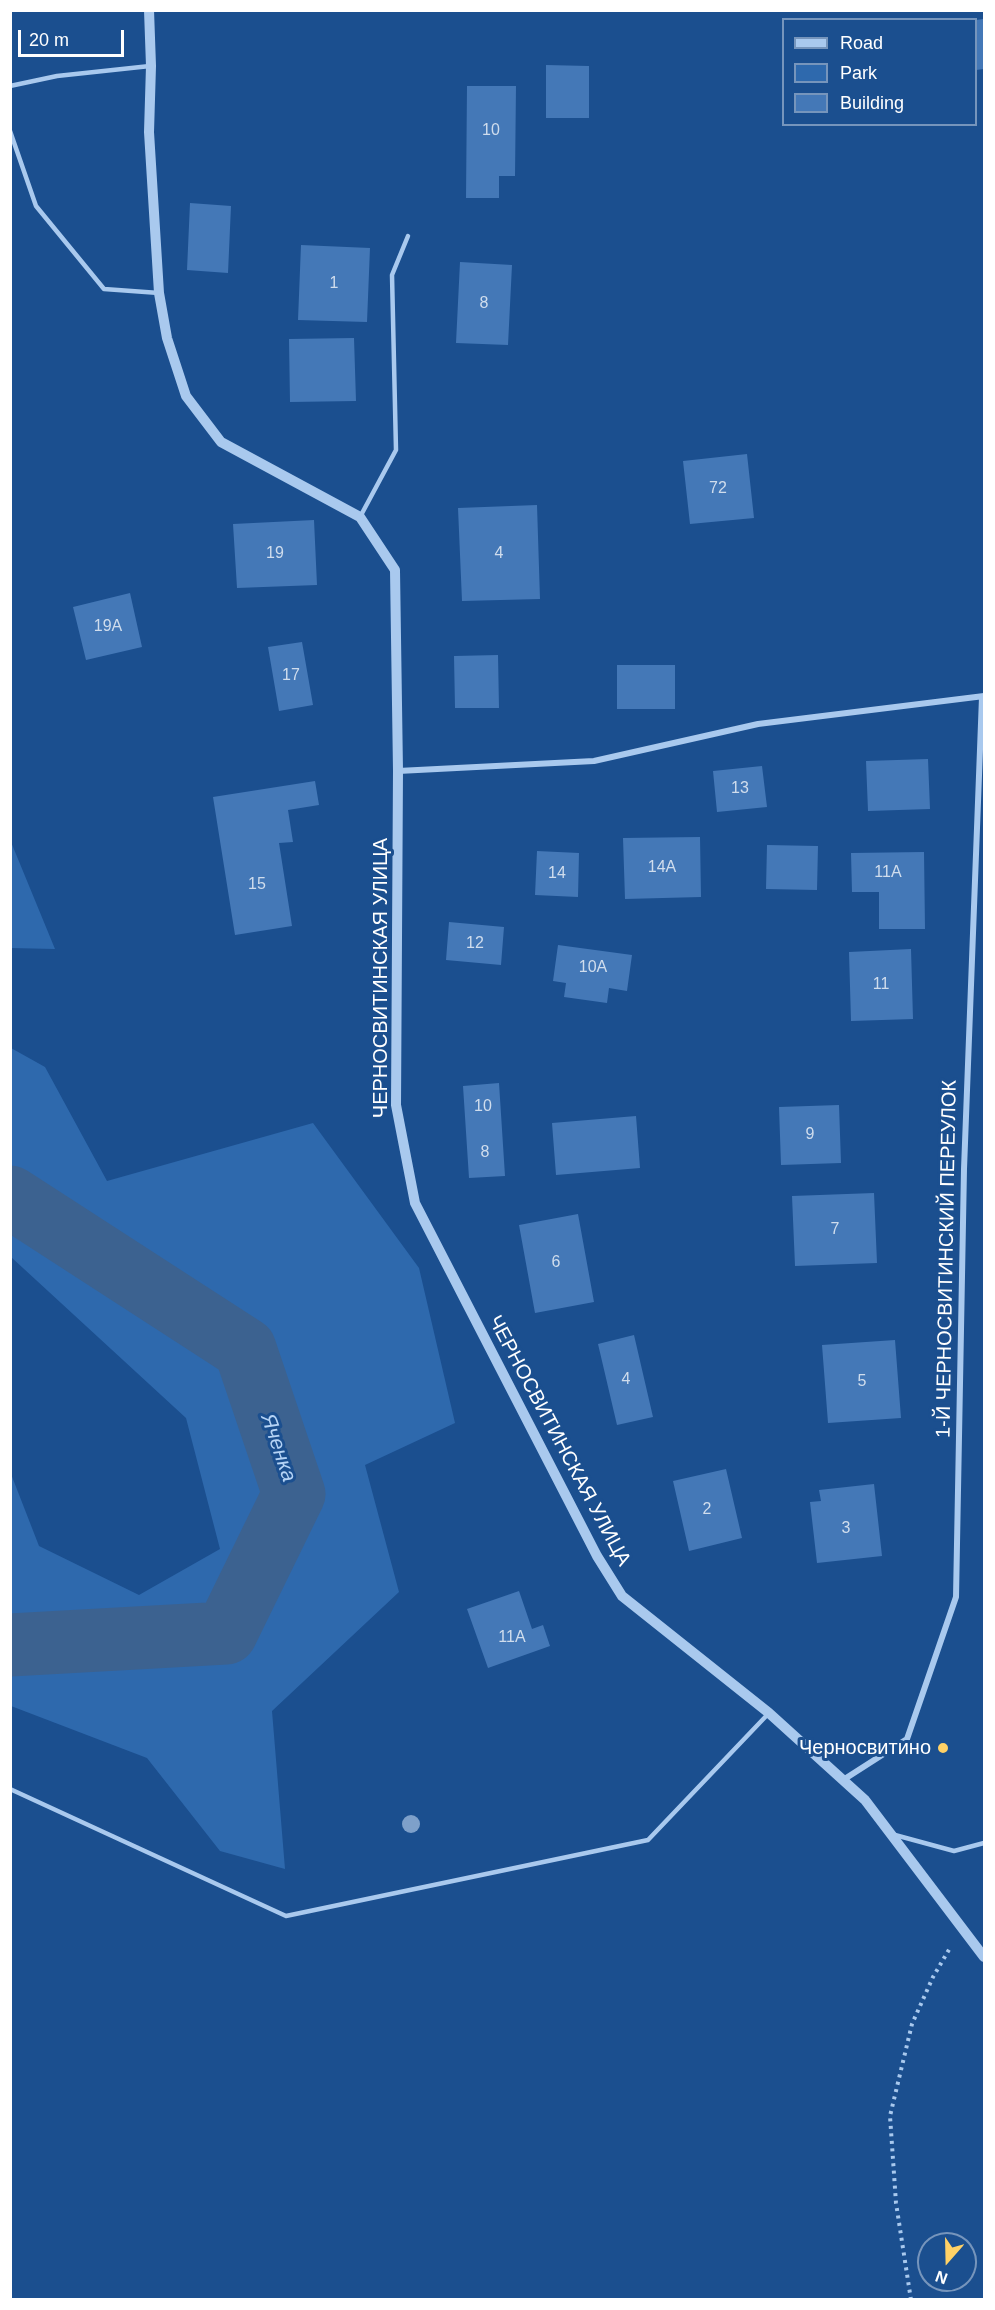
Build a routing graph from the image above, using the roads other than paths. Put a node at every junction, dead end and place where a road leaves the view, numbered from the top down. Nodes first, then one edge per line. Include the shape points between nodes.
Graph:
1 (149, 10) edge
2 (151, 66) junction
3 (10, 86) edge
4 (10, 131) edge
5 (408, 236) dead end
6 (159, 293) junction
7 (360, 517) junction
8 (983, 696) edge
9 (399, 771) junction
10 (770, 1713) junction
11 (843, 1780) junction
12 (10, 1789) edge
13 (892, 1834) junction
14 (984, 1843) edge
15 (984, 1957) edge

1 - 2 street, ЧЕРНОСВИТИНСКАЯ УЛИЦА
2 - 3 lane via 57,76
2 - 6 street, ЧЕРНОСВИТИНСКАЯ УЛИЦА via 149,132
4 - 6 lane via 36,206 104,289
5 - 7 lane via 392,275 396,450
6 - 7 street, ЧЕРНОСВИТИНСКАЯ УЛИЦА via 167,338 186,396 221,442
7 - 9 street, ЧЕРНОСВИТИНСКАЯ УЛИЦА via 395,570
8 - 9 street via 758,724 594,761
8 - 11 street, 1-Й ЧЕРНОСВИТИНСКИЙ ПЕРЕУЛОК via 964,1169 956,1597 907,1740
9 - 10 street, ЧЕРНОСВИТИНСКАЯ УЛИЦА via 396,1105 415,1203 597,1556 622,1596
10 - 11 street, ЧЕРНОСВИТИНСКАЯ УЛИЦА
10 - 12 lane via 648,1840 286,1916
11 - 13 street, ЧЕРНОСВИТИНСКАЯ УЛИЦА
13 - 14 lane via 954,1851
13 - 15 street, ЧЕРНОСВИТИНСКАЯ УЛИЦА

